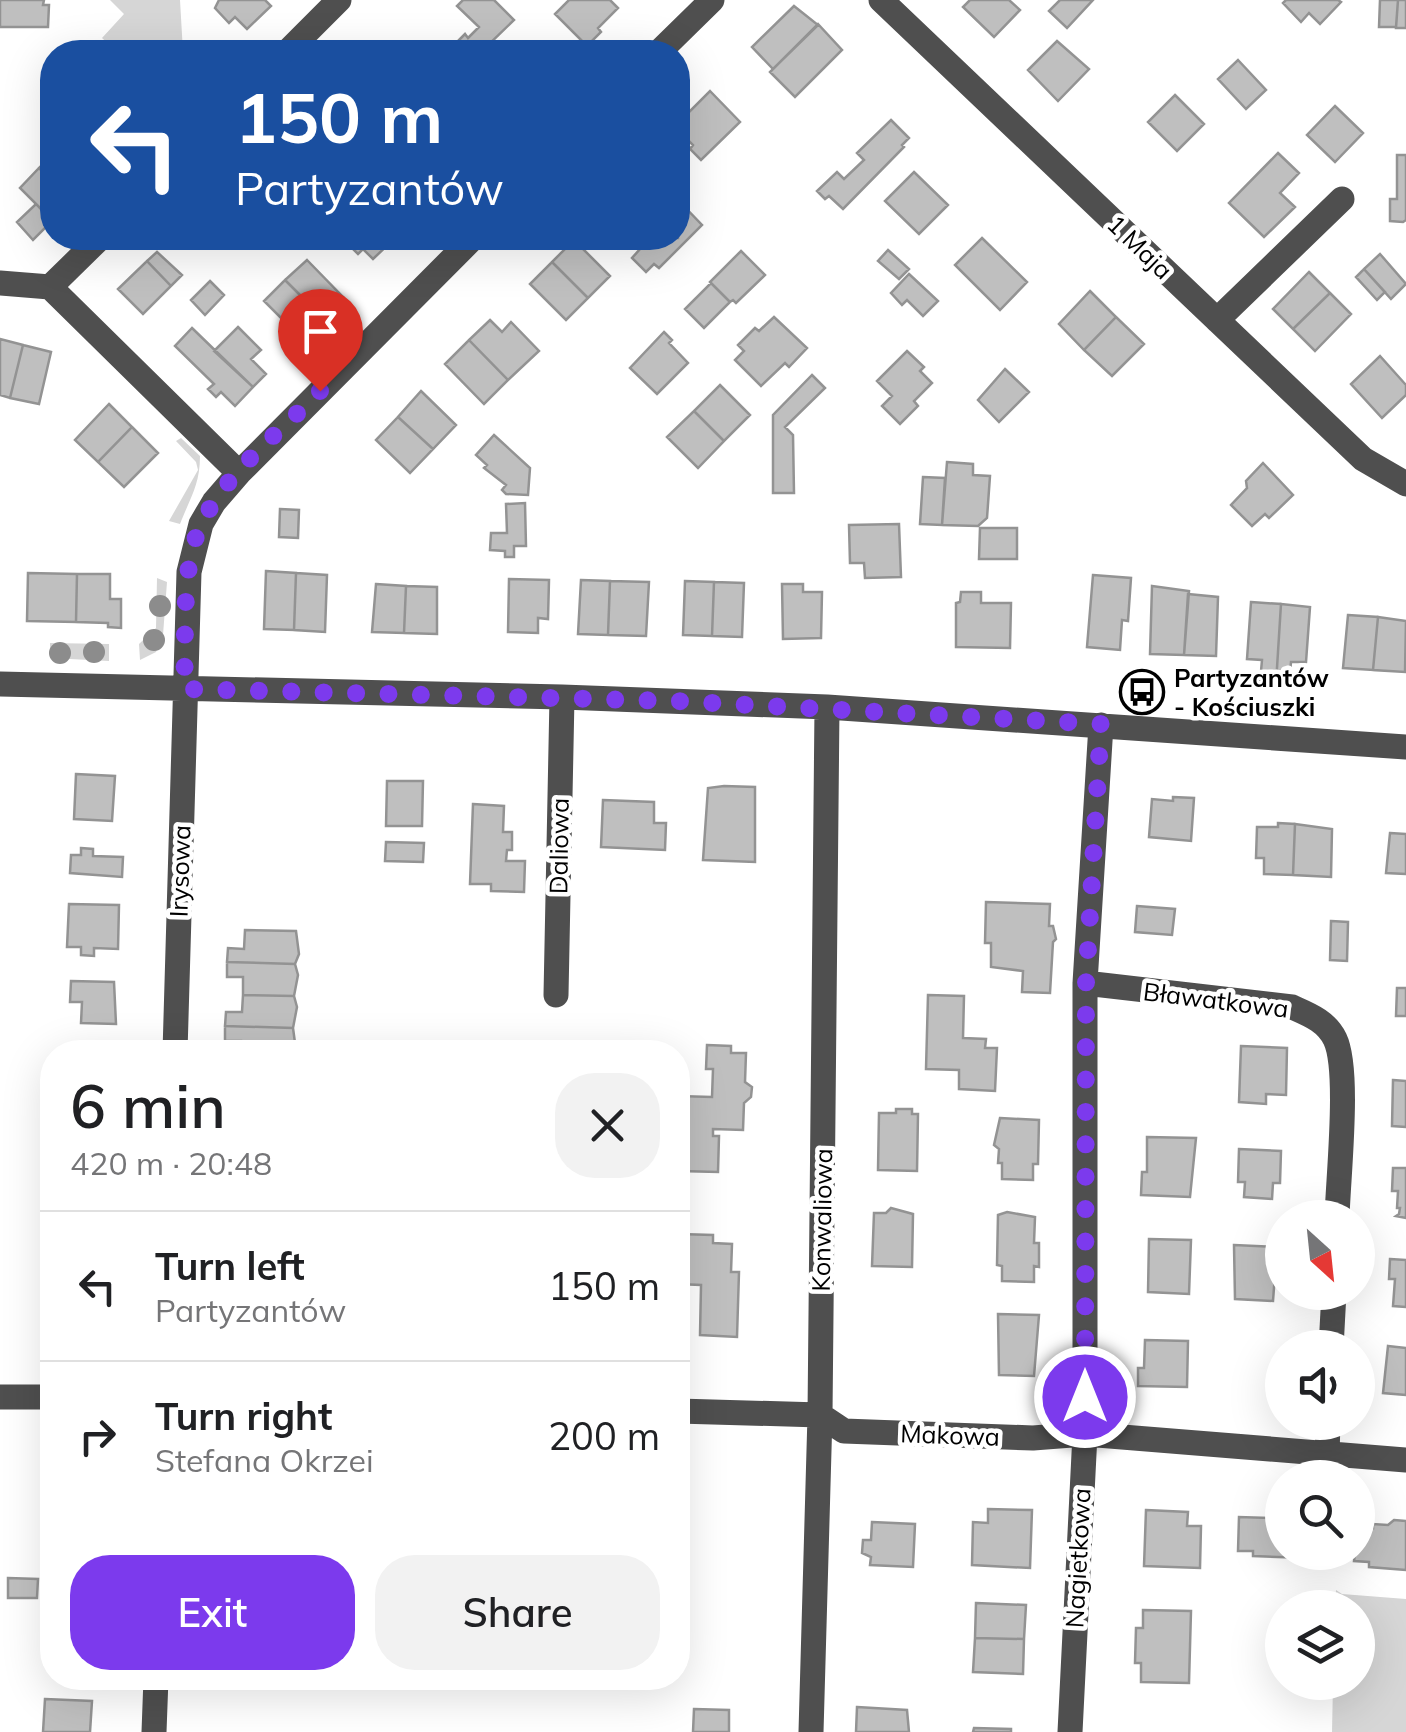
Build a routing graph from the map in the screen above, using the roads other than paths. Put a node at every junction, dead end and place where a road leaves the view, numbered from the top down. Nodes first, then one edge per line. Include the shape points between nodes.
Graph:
1 (340, 0) edge
2 (712, 0) edge
3 (882, 0) edge
4 (298, 40) edge
5 (671, 40) edge
6 (1342, 199) dead end
7 (88, 250) edge
8 (461, 250) edge
9 (0, 283) edge
10 (50, 287) junction
11 (1217, 320) junction
12 (238, 473) junction
13 (1406, 484) edge
14 (0, 684) edge
15 (184, 689) junction
16 (562, 697) junction
17 (827, 707) junction
18 (1101, 724) junction
19 (1406, 747) edge
20 (1086, 983) junction
21 (556, 996) dead end
22 (174, 1040) edge
23 (1337, 1200) edge
24 (0, 1397) edge
25 (40, 1397) edge
26 (690, 1411) edge
27 (820, 1415) junction
28 (1085, 1434) junction
29 (1327, 1440) edge
30 (1327, 1455) junction
31 (1406, 1460) edge
32 (156, 1690) edge
33 (154, 1732) edge
34 (810, 1732) edge
35 (1070, 1732) edge

1 - 4 street
2 - 5 street
3 - 11 street, 1 Maja
6 - 11 street
7 - 10 street
8 - 12 street, Irysowa
9 - 10 street
10 - 12 street
11 - 13 street, 1 Maja via 1363,459
12 - 15 street, Irysowa via 214,502 193,546
14 - 15 street
15 - 16 street
15 - 22 street, Irysowa
16 - 17 street
16 - 21 street, Daliowa
17 - 18 street
17 - 27 street, Konwaliowa
18 - 19 street
18 - 20 street, Nagietkowa
20 - 23 street, Bławatkowa via 1292,1007 1317,1018 1333,1035 1342,1068
20 - 28 street, Nagietkowa
24 - 25 street
26 - 27 street, Makowa
27 - 28 street, Makowa via 844,1432
27 - 34 street, Konwaliowa
28 - 30 street, Makowa
28 - 35 street, Nagietkowa
29 - 30 street
30 - 31 street, Makowa
32 - 33 street

